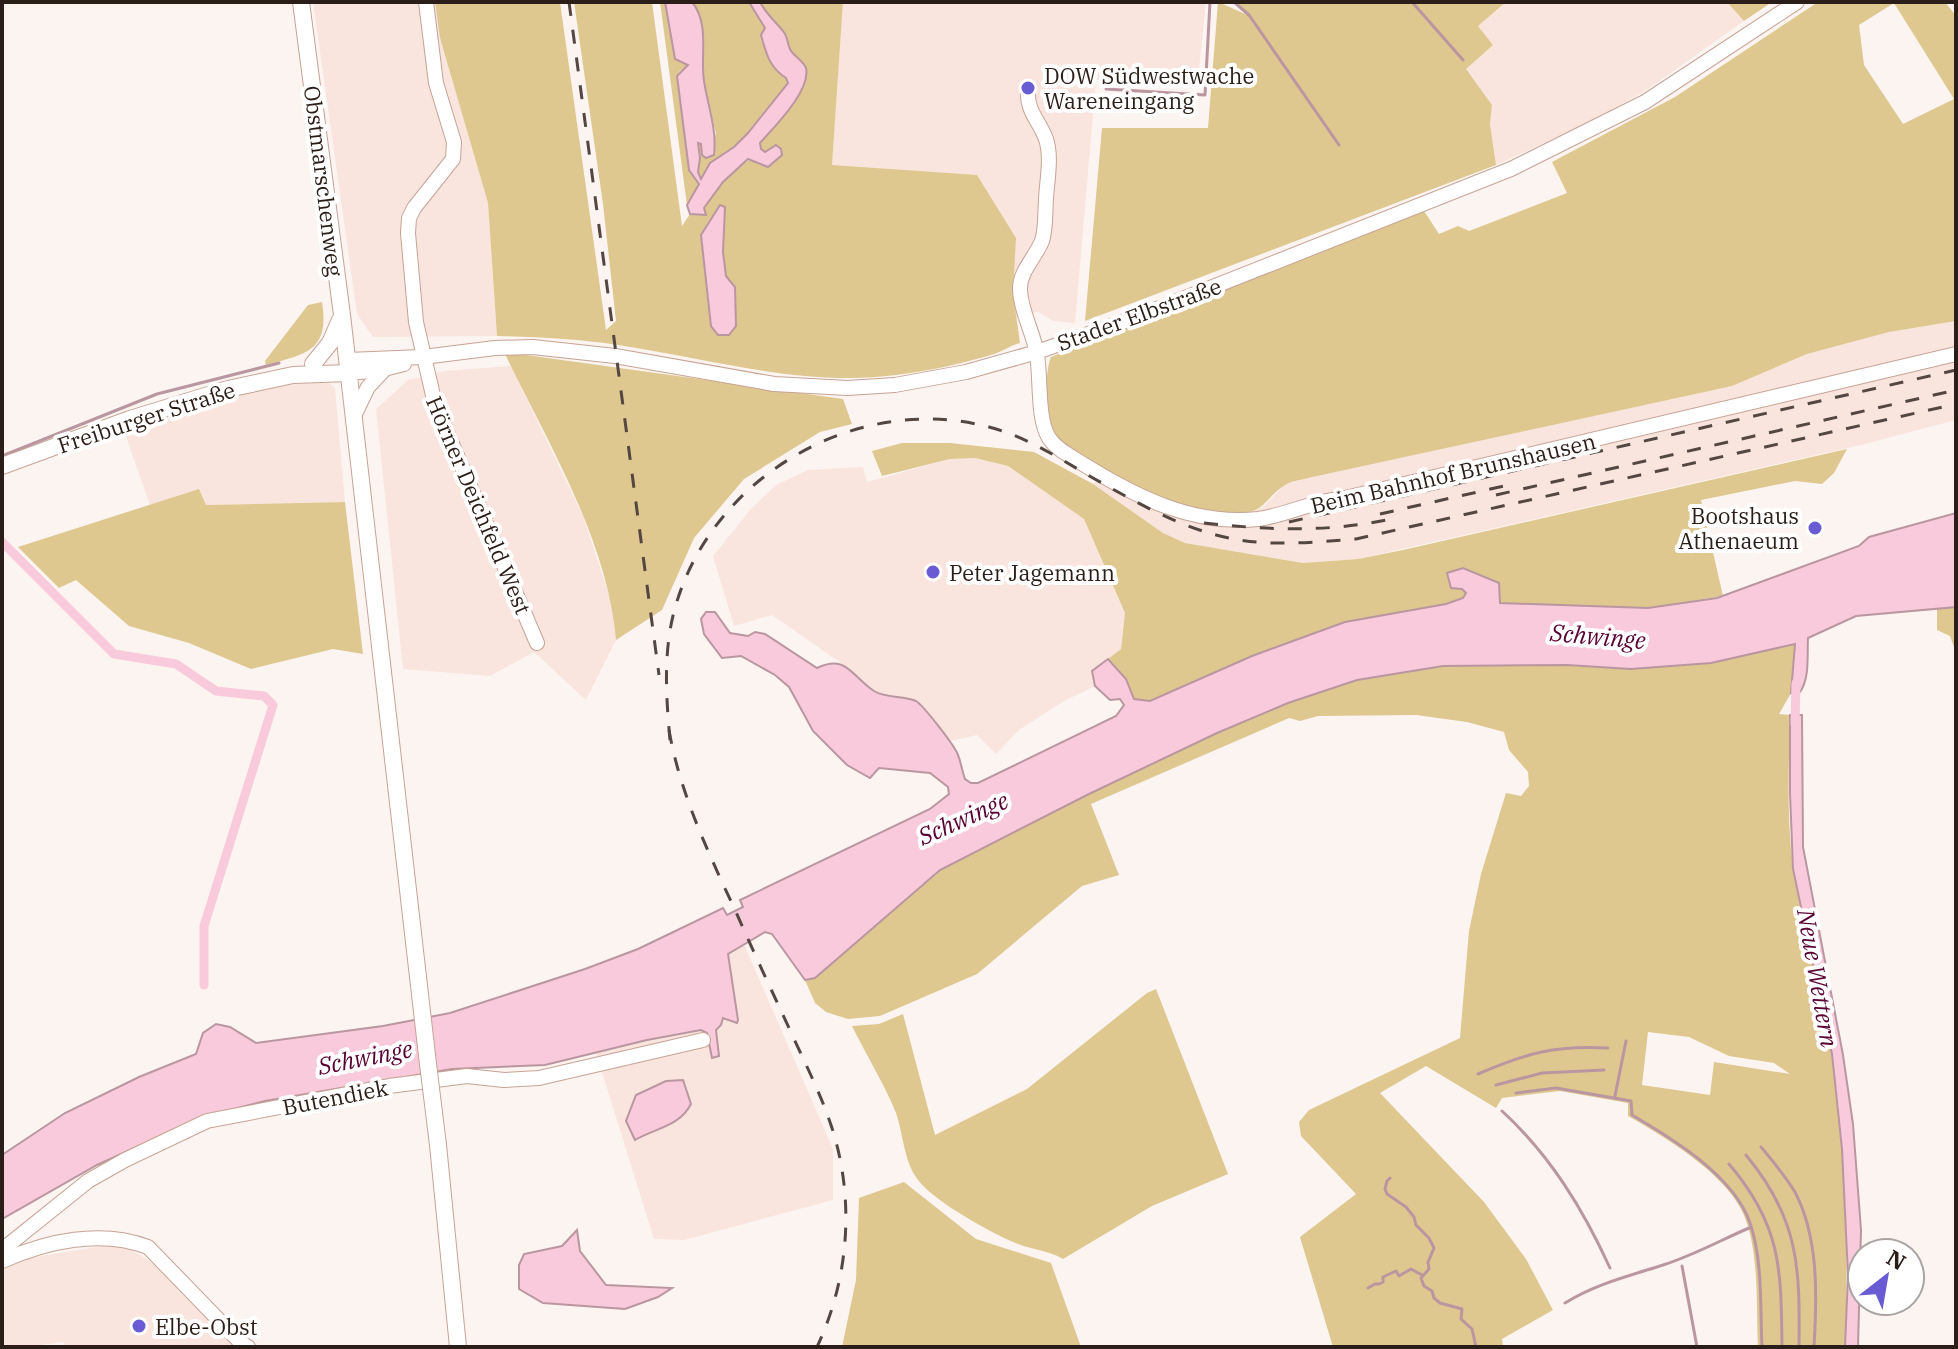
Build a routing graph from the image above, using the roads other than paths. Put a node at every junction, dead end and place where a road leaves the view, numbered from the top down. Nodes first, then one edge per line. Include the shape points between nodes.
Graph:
1 (301, 2) edge
2 (426, 2) edge
3 (1797, 2) edge
4 (1028, 89) dead end
5 (342, 315) junction
6 (1037, 352) junction
7 (1956, 354) edge
8 (423, 357) junction
9 (313, 364) junction
10 (348, 367) junction
11 (385, 369) junction
12 (293, 375) junction
13 (354, 416) junction
14 (2, 466) edge
15 (537, 643) dead end
16 (703, 1040) dead end
17 (2, 1250) edge
18 (2, 1261) edge
19 (458, 1343) edge
20 (248, 1347) edge

1 - 5 main road, Obstmarschenweg
2 - 8 street, Hörner Deichfeld West via 436,83 454,142 453,159 409,218
3 - 6 street, Stader Elbstraße via 1645,102 1511,169
4 - 6 street, Beim Bahnhof Brunshausen via 1031,114 1049,152 1042,241 1019,288
5 - 9 main road
5 - 10 main road, Obstmarschenweg
6 - 7 street, Beim Bahnhof Brunshausen via 1043,420 1057,447 1156,504 1225,520 1285,514 1324,500
6 - 8 street, Stader Elbstraße via 933,379 847,388 746,380 533,347
8 - 10 street, Stader Elbstraße
8 - 11 street, Stader Elbstraße
8 - 15 street, Hörner Deichfeld West via 435,404
9 - 10 main road, Freiburger Straße
9 - 12 main road, Freiburger Straße
10 - 11 street, Stader Elbstraße
10 - 12 main road, Freiburger Straße
10 - 13 main road, Obstmarschenweg
11 - 13 street via 368,387
12 - 14 main road, Freiburger Straße via 197,397
13 - 19 main road, Obstmarschenweg, bridge
16 - 17 street, Butendiek via 539,1078 467,1076 420,1082 207,1121 88,1181
18 - 20 street via 63,1242 130,1240 148,1247

